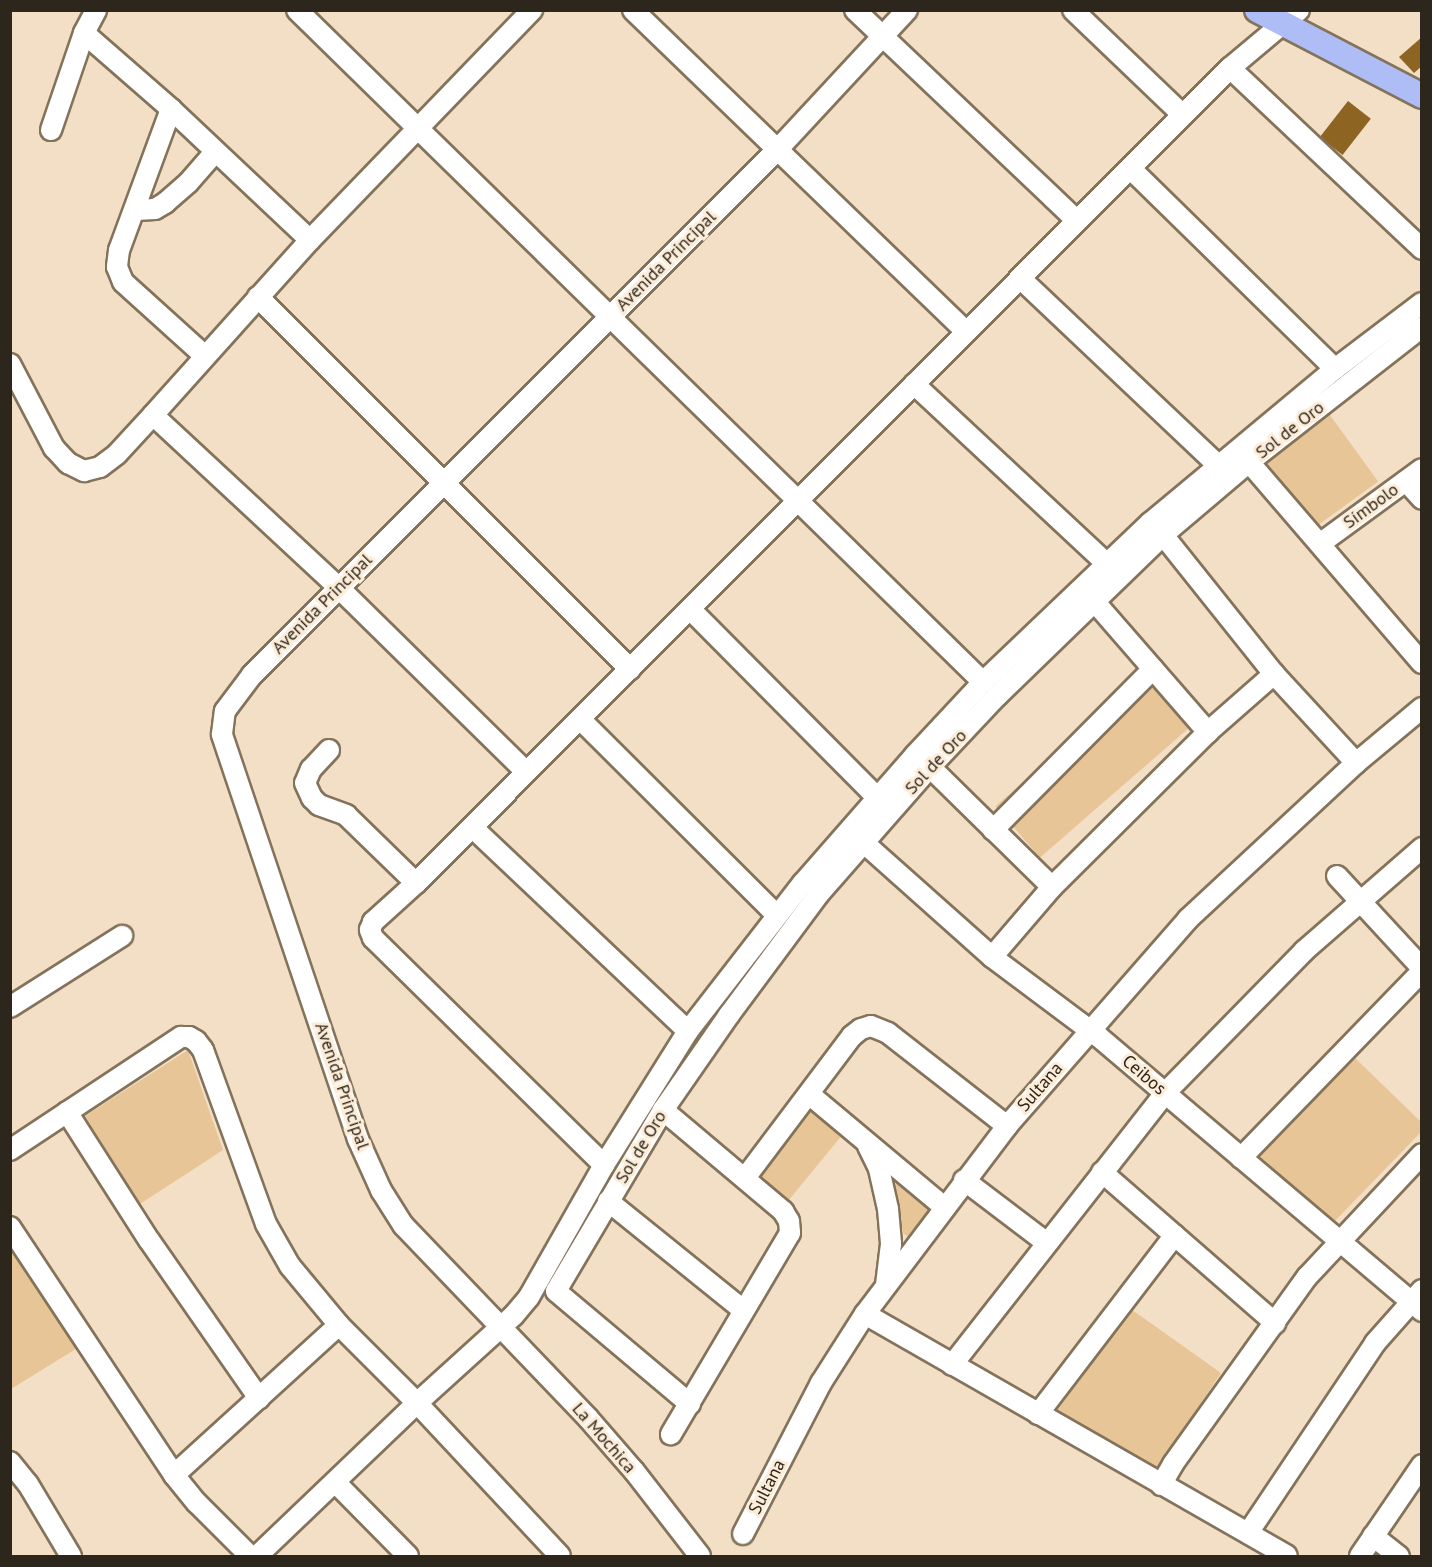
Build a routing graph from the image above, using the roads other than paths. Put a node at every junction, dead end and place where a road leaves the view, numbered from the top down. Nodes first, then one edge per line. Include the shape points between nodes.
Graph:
1 (96, 10) edge
2 (297, 10) edge
3 (633, 10) edge
4 (855, 10) edge
5 (907, 10) edge
6 (1073, 10) edge
7 (1257, 10) edge
8 (531, 11) edge
9 (1291, 17) edge
10 (84, 33) junction
11 (881, 37) junction
12 (1230, 68) junction
13 (1422, 96) edge
14 (171, 109) junction
15 (1183, 115) junction
16 (417, 128) junction
17 (51, 130) dead end
18 (777, 150) junction
19 (215, 152) junction
20 (1130, 168) junction
21 (135, 210) junction
22 (1077, 221) junction
23 (310, 240) junction
24 (1422, 249) edge
25 (1020, 278) junction
26 (258, 297) junction
27 (1422, 303) edge
28 (610, 317) junction
29 (1421, 329) edge
30 (966, 332) junction
31 (206, 356) junction
32 (10, 364) edge
33 (1335, 369) junction
34 (914, 384) junction
35 (153, 416) junction
36 (1249, 462) junction
37 (1218, 465) junction
38 (1414, 475) edge
39 (443, 484) junction
40 (1422, 499) edge
41 (798, 500) junction
42 (1162, 535) junction
43 (1321, 543) junction
44 (1106, 563) junction
45 (339, 588) junction
46 (1094, 601) junction
47 (690, 609) junction
48 (1422, 663) edge
49 (630, 669) junction
50 (1153, 669) junction
51 (1274, 674) junction
52 (983, 682) junction
53 (1422, 708) edge
54 (580, 719) junction
55 (1208, 732) junction
56 (329, 750) dead end
57 (1356, 763) junction
58 (930, 767) junction
59 (526, 772) junction
60 (877, 797) junction
61 (472, 827) junction
62 (993, 830) junction
63 (863, 842) junction
64 (1422, 848) edge
65 (1337, 876) dead end
66 (416, 883) junction
67 (1052, 887) junction
68 (1358, 901) junction
69 (777, 915) junction
70 (122, 936) dead end
71 (992, 957) junction
72 (1422, 970) edge
73 (10, 1007) edge
74 (1089, 1031) junction
75 (688, 1032) junction
76 (1165, 1092) junction
77 (809, 1094) junction
78 (663, 1110) junction
79 (67, 1112) junction
80 (1007, 1126) junction
81 (866, 1140) junction
82 (10, 1150) edge
83 (1422, 1154) edge
84 (1242, 1158) junction
85 (604, 1165) junction
86 (1102, 1172) junction
87 (746, 1178) junction
88 (964, 1180) junction
89 (608, 1201) junction
90 (944, 1207) junction
91 (10, 1227) edge
92 (1175, 1236) junction
93 (1338, 1240) junction
94 (1047, 1243) junction
95 (885, 1286) junction
96 (1418, 1301) edge
97 (743, 1310) junction
98 (865, 1314) junction
99 (1275, 1323) junction
100 (339, 1325) junction
101 (501, 1327) junction
102 (952, 1365) junction
103 (260, 1398) junction
104 (417, 1403) junction
105 (690, 1404) junction
106 (1038, 1414) junction
107 (671, 1434) dead end
108 (10, 1462) edge
109 (1422, 1465) edge
110 (174, 1475) junction
111 (335, 1482) junction
112 (1161, 1485) junction
113 (1248, 1533) junction
114 (743, 1534) dead end
115 (1373, 1536) junction
116 (71, 1557) edge
117 (250, 1557) edge
118 (257, 1557) edge
119 (408, 1557) edge
120 (560, 1557) edge
121 (700, 1557) edge
122 (1287, 1557) edge
123 (1360, 1557) edge
124 (1399, 1557) edge

1 - 10 street
2 - 16 street
3 - 18 street
4 - 11 street
5 - 11 street, Avenida Principal
6 - 15 street
7 - 9 main road
8 - 16 street
9 - 12 street
9 - 13 main road
10 - 14 street
10 - 17 street
11 - 18 street, Avenida Principal
11 - 22 street
12 - 15 street
12 - 24 street
14 - 19 street
14 - 21 street
15 - 20 street
16 - 23 street
16 - 28 street
18 - 28 street, Avenida Principal
18 - 30 street
19 - 21 street via 165,204
19 - 23 street
20 - 22 street
20 - 33 street
21 - 31 street via 118,250 117,267 123,282
22 - 25 street
23 - 26 street
25 - 30 street
25 - 37 street
26 - 31 street
26 - 39 street
27 - 33 street
28 - 39 street, Avenida Principal
28 - 41 street
29 - 36 street, Sol de Oro
30 - 34 street
31 - 35 street
32 - 35 street via 54,448 68,464 84,471 100,467 117,454
33 - 37 street
34 - 41 street
34 - 44 street
35 - 45 street
36 - 42 street, Sol de Oro
36 - 43 street
37 - 44 street
38 - 40 street
38 - 43 street, Símbolo
39 - 45 street, Avenida Principal
39 - 49 street
41 - 47 street
41 - 52 street
42 - 46 street, Sol de Oro
42 - 51 street
43 - 48 street
44 - 52 street
45 - 59 street
45 - 101 street, Avenida Principal via 252,675 225,711 222,734 358,1139 381,1190 403,1225
46 - 50 street
46 - 58 street, Sol de Oro
47 - 49 street
47 - 60 street
49 - 54 street
50 - 55 street
50 - 62 street
51 - 55 street
51 - 57 street
52 - 60 street
53 - 57 street, Sultana
54 - 59 street
54 - 69 street
55 - 67 street
56 - 66 street via 311,769 305,783 312,798 319,805 346,815
57 - 74 street, Sultana via 1188,919
58 - 62 street
58 - 63 street, Sol de Oro
59 - 61 street
60 - 69 street
61 - 66 street
61 - 75 street
62 - 67 street
63 - 71 street, Ceibos
63 - 78 street, Sol de Oro via 792,929
64 - 68 street
65 - 68 street
66 - 85 street via 373,922 373,938
67 - 71 street
68 - 72 street
68 - 76 street
69 - 75 street
70 - 73 street
71 - 74 street, Ceibos
72 - 84 street
74 - 76 street, Ceibos
74 - 80 street, Sultana
75 - 85 street
76 - 84 street, Ceibos
76 - 86 street
77 - 80 street via 852,1036 871,1026 888,1033
77 - 81 street
77 - 87 street
78 - 87 street
78 - 89 street, Sol de Oro
79 - 82 street
79 - 100 street via 181,1036 196,1041 203,1050 266,1224 290,1266
79 - 103 street via 149,1240
80 - 88 street, Sultana
81 - 90 street
81 - 95 street via 879,1169 888,1209 891,1244
83 - 93 street
84 - 93 street, Ceibos
85 - 101 street via 529,1297
86 - 92 street
86 - 94 street
87 - 97 street via 783,1211 790,1233
88 - 90 street, Sultana
88 - 94 street
89 - 97 street
89 - 105 street, Sol de Oro via 556,1291
90 - 95 street, Sultana
91 - 110 street
92 - 99 street
92 - 106 street
93 - 96 street, Ceibos
93 - 99 street via 1306,1277
94 - 102 street
95 - 98 street, Sultana
96 - 113 street via 1375,1343
97 - 105 street
98 - 102 street
98 - 114 street, Sultana via 820,1383
99 - 112 street
100 - 103 street
100 - 104 street
101 - 104 street
101 - 121 street, La Mochica via 596,1426
102 - 106 street
103 - 110 street
104 - 111 street
104 - 120 street
105 - 107 street
106 - 112 street
108 - 116 street via 28,1484
109 - 115 street
110 - 117 street
111 - 118 street
111 - 119 street
112 - 113 street
113 - 122 street
115 - 123 street
115 - 124 street

